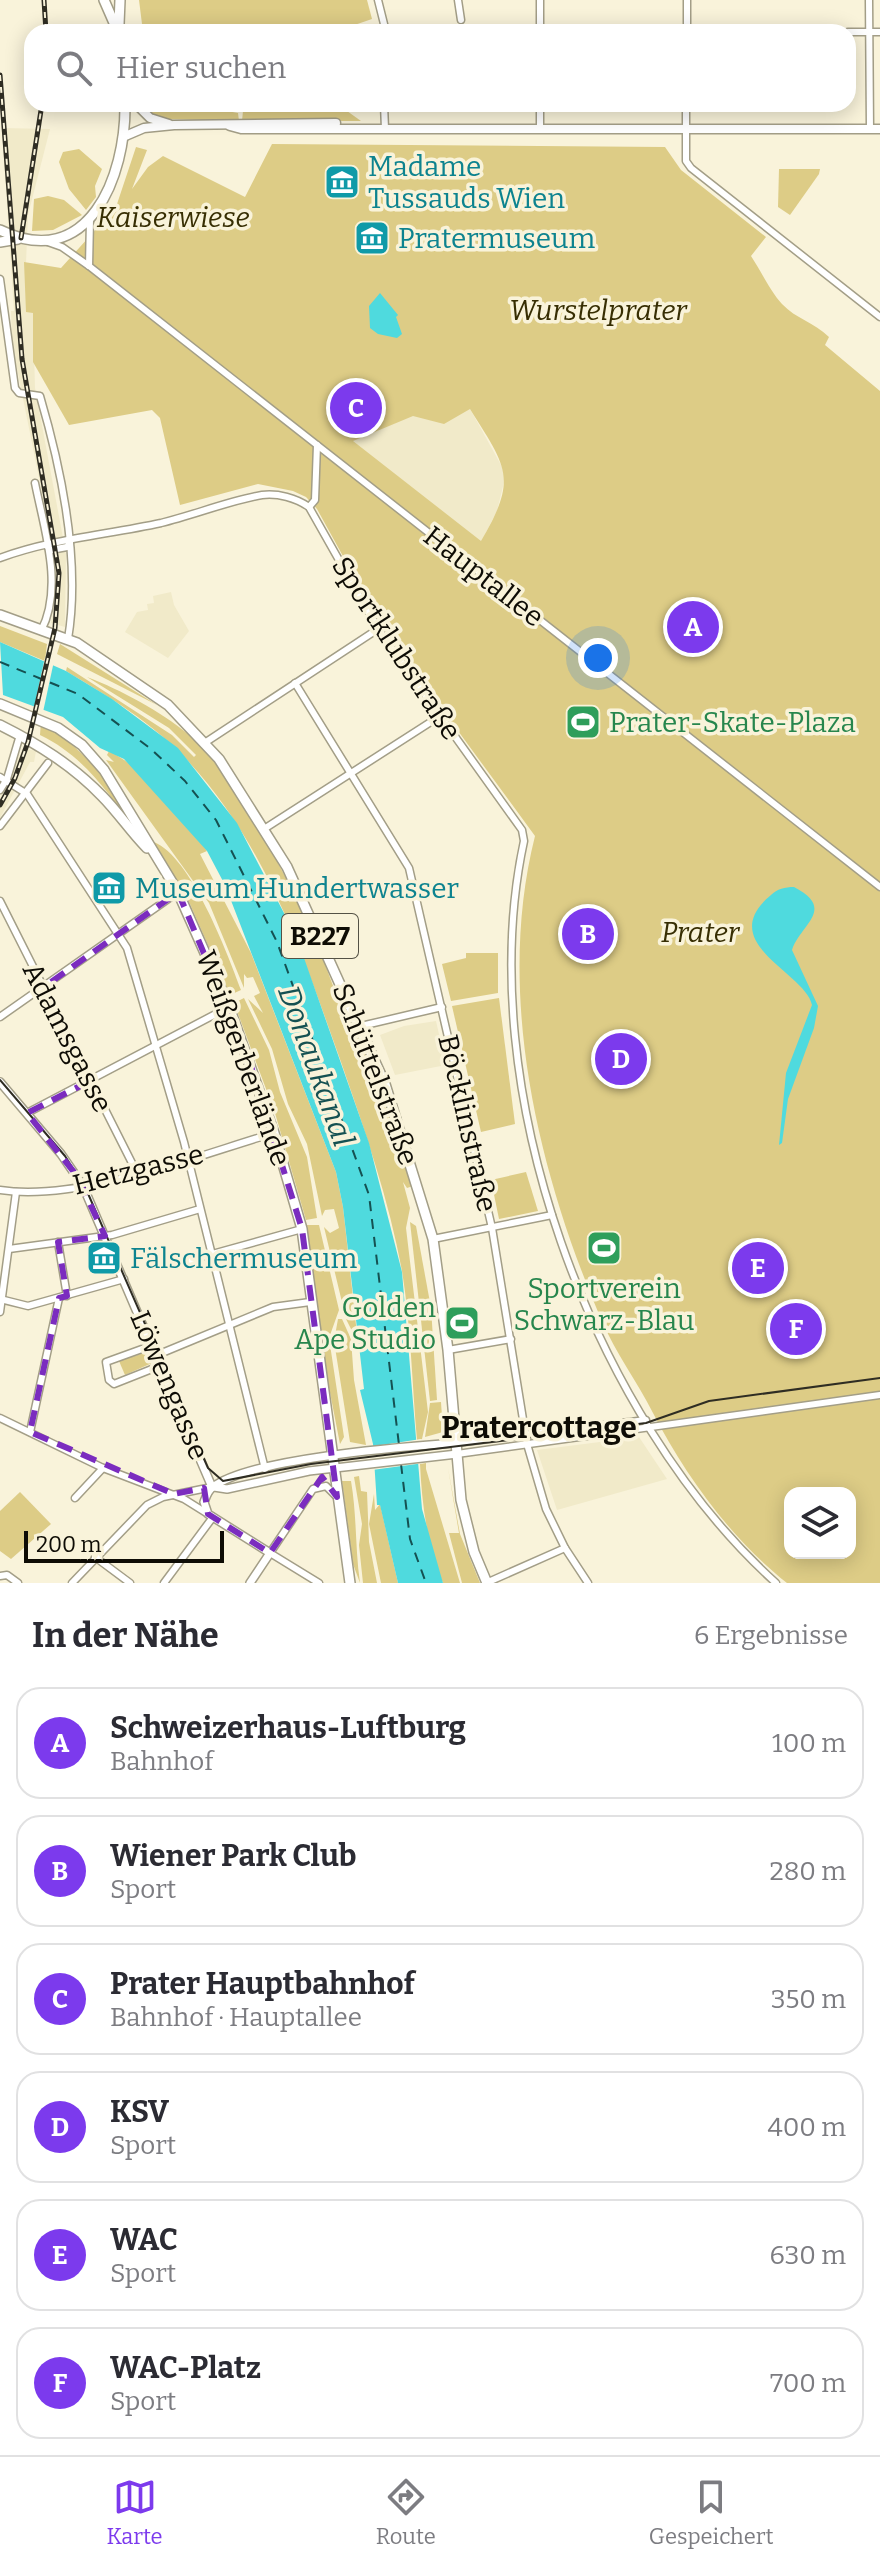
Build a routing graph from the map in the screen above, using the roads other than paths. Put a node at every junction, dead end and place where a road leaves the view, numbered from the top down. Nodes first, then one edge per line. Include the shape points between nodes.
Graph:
1 (104, 0) edge
2 (120, 0) edge
3 (378, 0) edge
4 (458, 0) edge
5 (540, 0) edge
6 (687, 0) edge
7 (869, 0) edge
8 (461, 20) dead end
9 (114, 24) edge
10 (118, 24) edge
11 (384, 24) edge
12 (540, 24) edge
13 (687, 24) edge
14 (856, 32) edge
15 (869, 32) junction
16 (880, 32) edge
17 (125, 112) edge
18 (144, 112) edge
19 (384, 112) edge
20 (540, 112) edge
21 (686, 112) edge
22 (174, 125) junction
23 (385, 126) junction
24 (540, 128) junction
25 (686, 128) junction
26 (870, 129) junction
27 (880, 129) edge
28 (123, 137) junction
29 (90, 220) junction
30 (0, 230) edge
31 (18, 239) junction
32 (42, 240) junction
33 (0, 242) edge
34 (89, 266) junction
35 (0, 279) edge
36 (2, 306) edge
37 (880, 317) edge
38 (317, 445) junction
39 (35, 483) dead end
40 (309, 507) junction
41 (70, 542) junction
42 (47, 546) junction
43 (0, 558) edge
44 (0, 615) edge
45 (378, 629) junction
46 (41, 631) junction
47 (68, 639) junction
48 (295, 683) junction
49 (0, 704) edge
50 (440, 716) junction
51 (0, 725) edge
52 (20, 735) junction
53 (206, 742) junction
54 (48, 763) dead end
55 (351, 773) junction
56 (4, 778) edge
57 (0, 790) edge
58 (27, 794) junction
59 (0, 826) edge
60 (264, 829) junction
61 (155, 856) junction
62 (880, 887) edge
63 (178, 892) junction
64 (0, 901) edge
65 (10, 919) junction
66 (0, 927) edge
67 (119, 933) junction
68 (44, 987) junction
69 (229, 1007) junction
70 (442, 1007) junction
71 (0, 1017) edge
72 (361, 1026) junction
73 (156, 1047) junction
74 (90, 1081) junction
75 (0, 1082) edge
76 (27, 1113) junction
77 (274, 1133) junction
78 (187, 1157) junction
79 (137, 1173) junction
80 (83, 1186) junction
81 (0, 1190) edge
82 (16, 1192) junction
83 (200, 1209) junction
84 (552, 1215) junction
85 (492, 1228) junction
86 (302, 1229) junction
87 (105, 1236) junction
88 (433, 1239) junction
89 (58, 1242) junction
90 (9, 1249) junction
91 (212, 1254) junction
92 (180, 1263) dead end
93 (124, 1279) junction
94 (63, 1297) junction
95 (2, 1299) edge
96 (310, 1302) junction
97 (0, 1312) edge
98 (229, 1325) junction
99 (511, 1339) junction
100 (153, 1345) junction
101 (448, 1350) junction
102 (157, 1355) junction
103 (162, 1365) junction
104 (880, 1395) edge
105 (0, 1418) edge
106 (646, 1420) junction
107 (651, 1428) junction
108 (30, 1432) junction
109 (525, 1435) junction
110 (527, 1444) junction
111 (456, 1448) junction
112 (332, 1456) junction
113 (103, 1468) junction
114 (334, 1468) junction
115 (265, 1469) junction
116 (212, 1487) junction
117 (174, 1494) junction
118 (337, 1497) junction
119 (75, 1498) dead end
120 (210, 1516) junction
121 (565, 1548) junction
122 (270, 1553) junction
123 (95, 1557) junction
124 (0, 1576) edge
125 (71, 1582) edge
126 (18, 1583) edge
127 (130, 1583) edge
128 (164, 1583) edge
129 (250, 1583) edge
130 (319, 1583) edge
131 (349, 1583) edge
132 (486, 1583) edge
133 (588, 1583) edge
134 (776, 1583) edge

1 - 9 main road
2 - 10 main road
3 - 11 street
4 - 8 street
5 - 12 street
6 - 13 street
7 - 15 street
14 - 15 street
15 - 16 street
15 - 26 street
17 - 28 main road
18 - 22 main road
19 - 23 street
20 - 24 street
21 - 25 street
22 - 23 main road
22 - 28 main road
23 - 24 main road
24 - 25 main road
25 - 26 main road
25 - 37 street via 691,168
26 - 27 main road
28 - 29 main road via 111,186
29 - 32 main road
29 - 34 street
30 - 31 main road
31 - 32 main road
31 - 33 main road
32 - 34 street, Hauptallee
34 - 38 street, Hauptallee
35 - 36 street
36 - 41 street via 19,393 40,396
38 - 40 street via 315,500
38 - 62 street, Hauptallee
39 - 42 street
40 - 41 street via 298,500 262,495
40 - 45 street, Sportklubstraße
41 - 42 street via 51,550
41 - 47 street via 74,594
42 - 43 street
42 - 46 street via 51,591
44 - 46 main road, Schüttelstraße / B227
45 - 48 street
45 - 50 street, Sportklubstraße
46 - 47 main road, Schüttelstraße / B227
47 - 53 main road, Schüttelstraße / B227 via 168,705
48 - 53 street
48 - 55 street, Böcklinstraße
49 - 61 main road, Weißgerberlände via 35,715 94,757
50 - 55 street
50 - 84 street, Sportklubstraße via 515,819 524,841 510,920 514,1033
51 - 52 main road
52 - 56 street
52 - 61 main road via 85,780
53 - 60 main road, Schüttelstraße / B227
54 - 58 street
55 - 60 street
55 - 70 street, Böcklinstraße via 409,868
56 - 57 street
56 - 58 street
58 - 59 street
58 - 67 street
60 - 72 main road, Schüttelstraße / B227
61 - 63 main road, Weißgerberlände
63 - 67 street
63 - 69 main road, Weißgerberlände
64 - 65 street, Adamsgasse
65 - 66 street
65 - 68 street, Adamsgasse
67 - 68 street
67 - 73 street
68 - 71 street
68 - 74 street, Adamsgasse
69 - 73 street
69 - 77 main road, Weißgerberlände
70 - 72 street
70 - 85 street, Böcklinstraße
72 - 88 main road, Schüttelstraße / B227 via 385,1084
73 - 74 street
73 - 78 street
74 - 76 street
74 - 79 street, Adamsgasse
75 - 76 street, Löwengasse
76 - 80 street, Löwengasse
77 - 78 street, Hetzgasse
77 - 86 main road, Weißgerberlände
78 - 79 street, Hetzgasse
78 - 83 street
79 - 80 street, Hetzgasse
80 - 82 street, Hetzgasse
80 - 87 street, Löwengasse
81 - 82 street, Hetzgasse
82 - 90 street
83 - 87 street
83 - 91 street
84 - 85 street
84 - 106 street via 599,1335
85 - 88 street
85 - 99 street, Böcklinstraße
86 - 91 street
86 - 96 main road, Weißgerberlände
87 - 89 street
87 - 93 street, Löwengasse
88 - 101 main road, Schüttelstraße / B227
89 - 90 street
89 - 94 street
90 - 95 street
91 - 92 street
91 - 98 street
93 - 94 street
93 - 100 street, Löwengasse
94 - 95 street via 28,1306
94 - 108 street
95 - 97 street
96 - 98 street via 273,1307
96 - 112 main road, Weißgerberlände
98 - 102 street
98 - 115 street
99 - 101 street
99 - 109 street, Böcklinstraße
100 - 102 street, Löwengasse
100 - 103 street via 106,1362 109,1380 114,1384
101 - 111 main road, Schüttelstraße / B227
102 - 103 street, Löwengasse
103 - 116 street, Löwengasse
104 - 107 street
105 - 108 street
106 - 107 street
106 - 109 street
107 - 110 street
107 - 134 street via 689,1488
108 - 113 street
109 - 110 street, Böcklinstraße
109 - 111 street
110 - 111 street
110 - 121 street, Böcklinstraße via 546,1509
111 - 112 street
111 - 114 street via 430,1457
111 - 132 main road, Schüttelstraße / B227 via 466,1527
112 - 114 main road, Weißgerberlände
112 - 115 street
113 - 117 street
113 - 119 street
114 - 116 street via 227,1489
114 - 118 main road, Weißgerberlände
115 - 116 street
116 - 117 street
116 - 120 street via 204,1502
117 - 120 street
117 - 123 street via 147,1505
118 - 122 street via 326,1486 313,1489
118 - 131 main road, Weißgerberlände
120 - 122 street
120 - 128 street
121 - 132 street
121 - 133 street, Böcklinstraße
122 - 129 street
122 - 130 street
123 - 125 street
123 - 127 street
124 - 126 street

